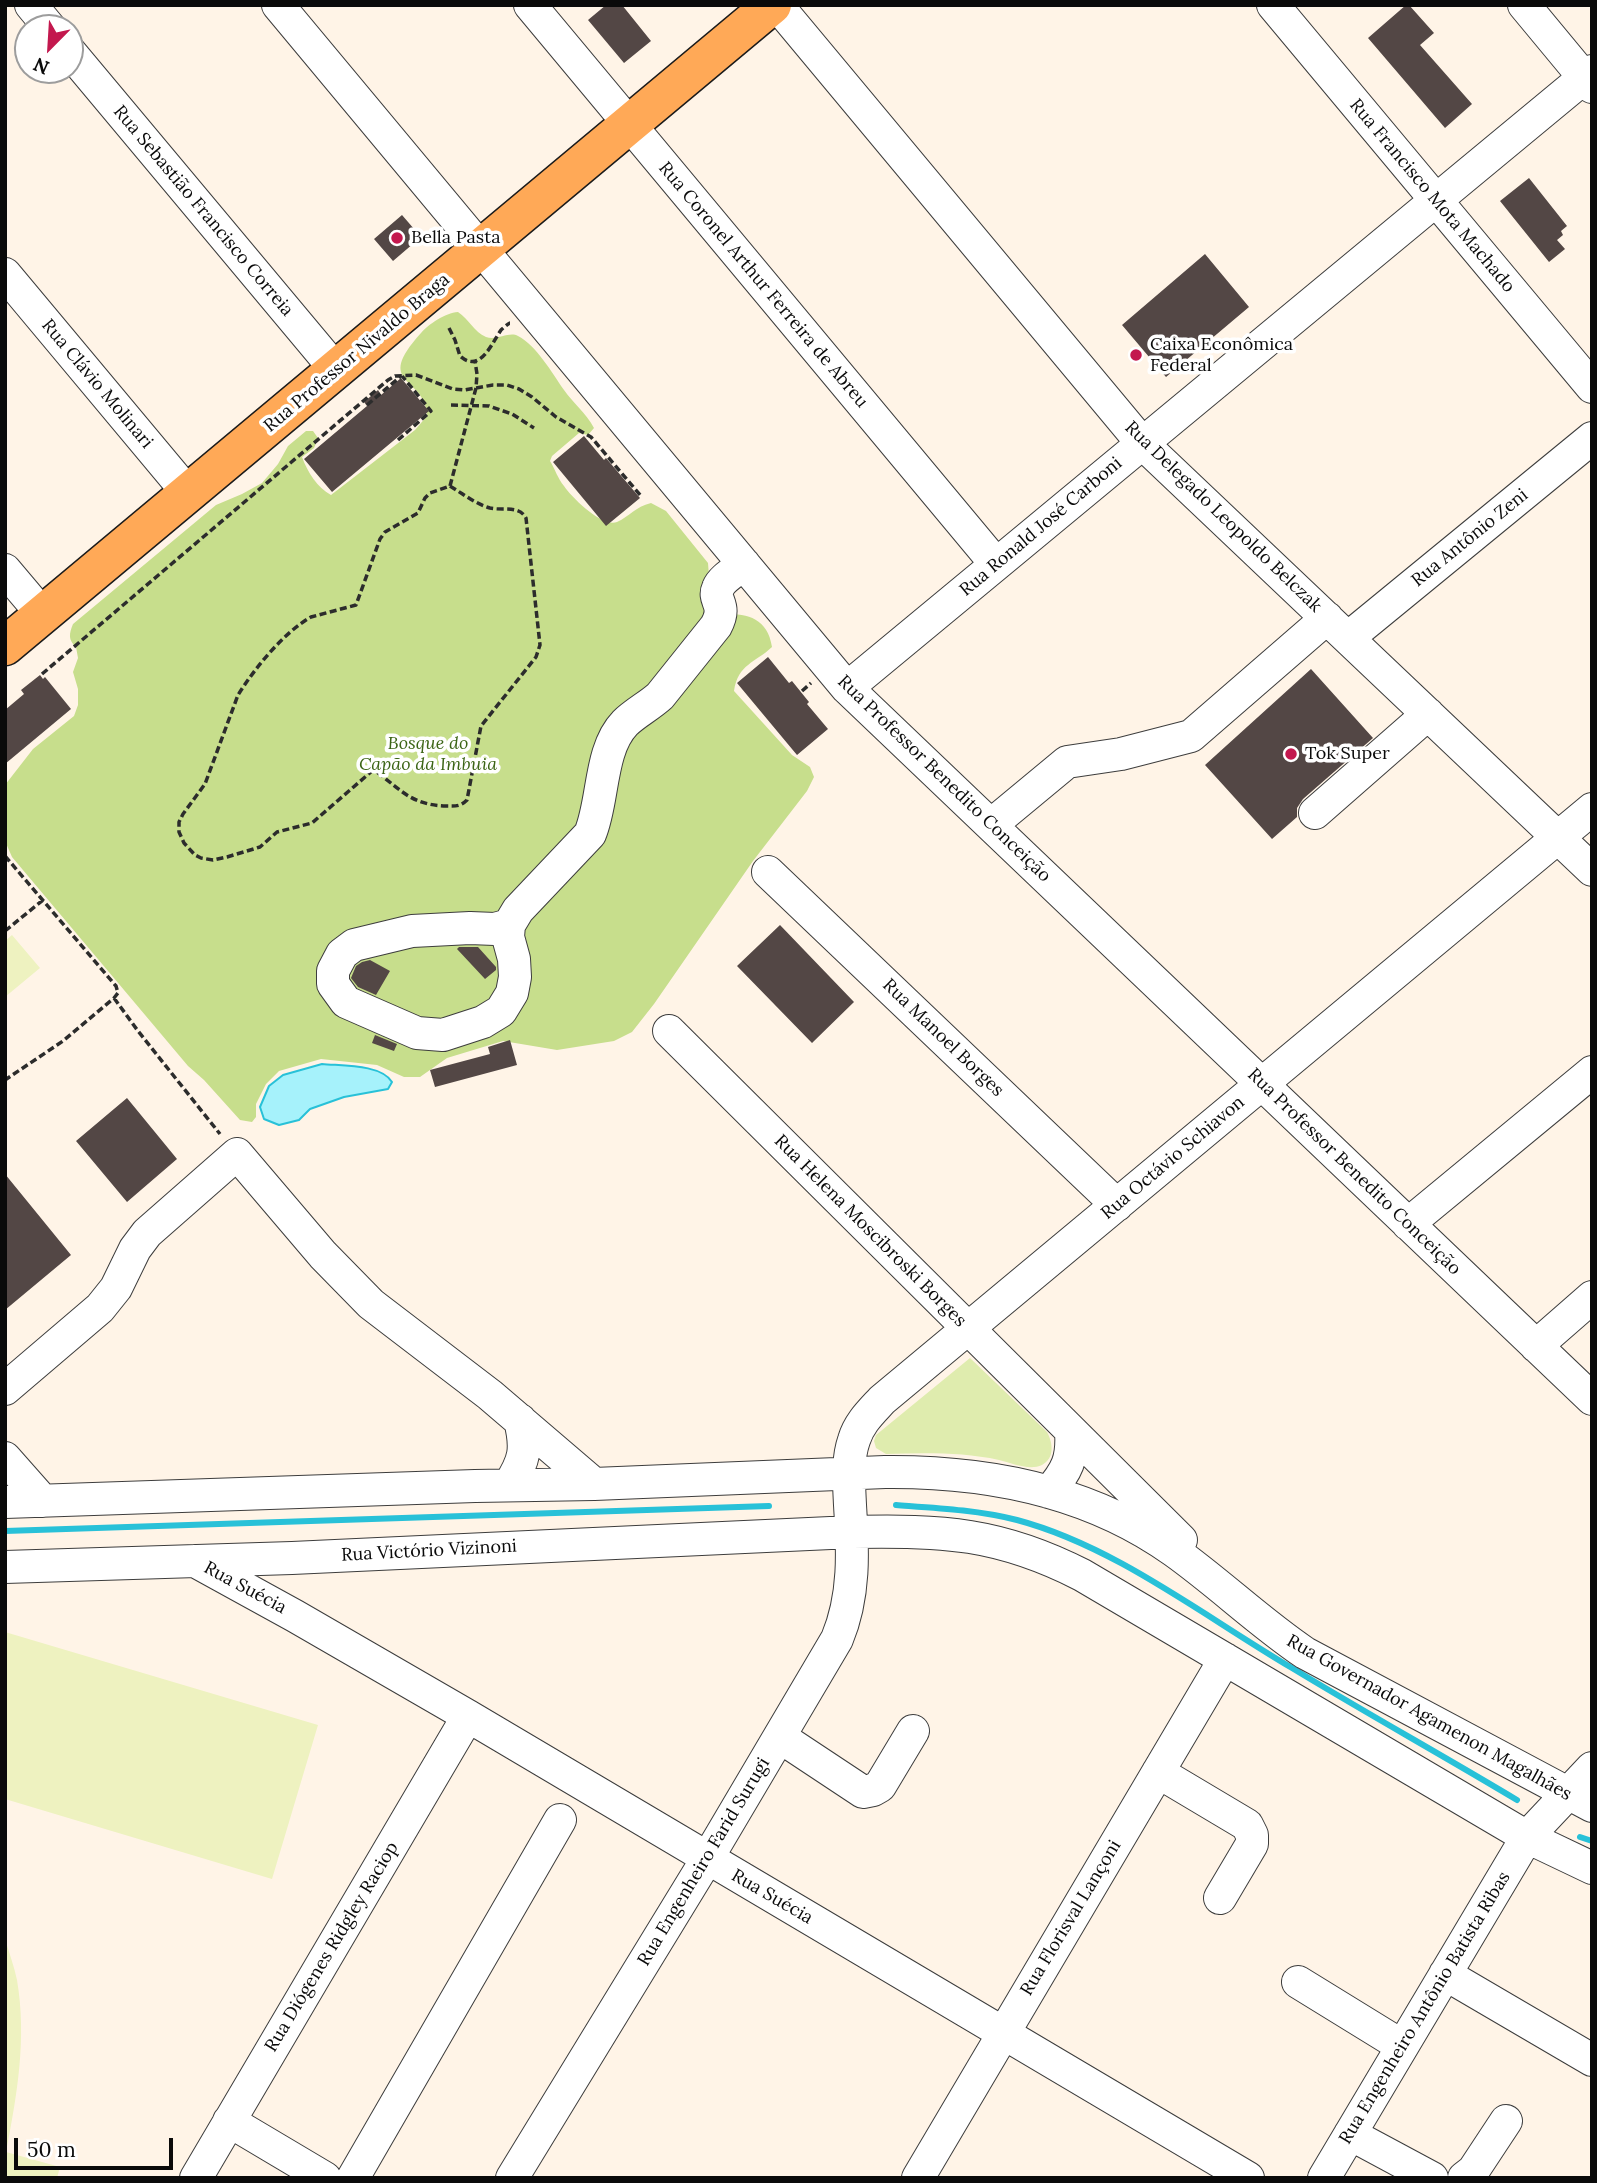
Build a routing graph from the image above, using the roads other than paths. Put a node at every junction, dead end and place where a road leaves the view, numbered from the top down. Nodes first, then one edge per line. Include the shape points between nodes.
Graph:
1 (278, 5) edge
2 (530, 5) edge
3 (775, 5) edge
4 (1273, 5) edge
5 (1524, 5) edge
6 (84, 69) edge
7 (1589, 79) edge
8 (629, 124) junction
9 (1436, 201) junction
10 (481, 249) junction
11 (5, 274) edge
12 (335, 370) junction
13 (1592, 387) edge
14 (1592, 438) edge
15 (1142, 443) junction
16 (188, 493) junction
17 (744, 564) junction
18 (996, 564) junction
19 (5, 570) edge
20 (43, 615) junction
21 (1337, 628) junction
22 (5, 646) edge
23 (847, 688) junction
24 (1428, 714) junction
25 (1592, 809) edge
26 (1315, 813) dead end
27 (991, 825) junction
28 (1558, 838) junction
29 (1592, 870) edge
30 (768, 872) dead end
31 (509, 925) junction
32 (669, 1031) dead end
33 (1592, 1072) edge
34 (1262, 1084) junction
35 (1117, 1205) junction
36 (1408, 1223) junction
37 (1592, 1297) edge
38 (968, 1329) junction
39 (1536, 1346) junction
40 (5, 1390) edge
41 (1592, 1399) edge
42 (520, 1420) junction
43 (1071, 1431) junction
44 (5, 1458) edge
45 (849, 1473) junction
46 (594, 1484) junction
47 (509, 1485) junction
48 (1049, 1492) junction
49 (44, 1501) junction
50 (5, 1502) edge
51 (852, 1532) junction
52 (292, 1558) junction
53 (194, 1561) junction
54 (5, 1567) edge
55 (296, 1616) junction
56 (1269, 1627) junction
57 (1225, 1660) junction
58 (468, 1716) junction
59 (913, 1731) dead end
60 (780, 1737) junction
61 (1592, 1768) edge
62 (1158, 1772) junction
63 (1580, 1800) edge
64 (560, 1821) dead end
65 (1527, 1837) junction
66 (707, 1859) junction
67 (1592, 1868) edge
68 (1220, 1898) dead end
69 (1445, 1974) junction
70 (1298, 1982) dead end
71 (1003, 2032) junction
72 (1402, 2046) junction
73 (1592, 2060) edge
74 (229, 2121) junction
75 (1506, 2121) dead end
76 (1350, 2134) junction
77 (196, 2178) edge
78 (325, 2178) edge
79 (353, 2178) edge
80 (512, 2178) edge
81 (918, 2178) edge
82 (1248, 2178) edge
83 (1324, 2178) edge
84 (1432, 2178) edge
85 (1464, 2178) edge

1 - 10 street, Rua Professor Benedito Conceição
2 - 8 street, Rua Coronel Arthur Ferreira de Abreu
3 - 8 main road, Rua Professor Nivaldo Braga
3 - 15 street, Rua Delegado Leopoldo Belczak
4 - 9 street, Rua Francisco Mota Machado
5 - 7 street
6 - 12 street, Rua Sebastião Francisco Correia
7 - 9 street, Rua Ronald José Carboni
8 - 10 main road, Rua Professor Nivaldo Braga
8 - 18 street, Rua Coronel Arthur Ferreira de Abreu
9 - 13 street, Rua Francisco Mota Machado
9 - 15 street, Rua Ronald José Carboni
10 - 12 main road, Rua Professor Nivaldo Braga
10 - 17 street, Rua Professor Benedito Conceição
11 - 16 street, Rua Clávio Molinari
12 - 16 main road, Rua Professor Nivaldo Braga
14 - 21 street, Rua Antônio Zeni
15 - 18 street, Rua Ronald José Carboni
15 - 21 street, Rua Delegado Leopoldo Belczak
16 - 20 main road, Rua Professor Nivaldo Braga
17 - 23 street, Rua Professor Benedito Conceição
17 - 31 street via 717,590 722,607 716,626 651,705 625,723 613,740 590,834
18 - 23 street, Rua Ronald José Carboni
19 - 20 street
20 - 22 main road, Rua Professor Nivaldo Braga
21 - 24 street, Rua Delegado Leopoldo Belczak
21 - 27 street, Rua Antônio Zeni via 1191,736 1066,762
23 - 27 street, Rua Professor Benedito Conceição
24 - 26 street
24 - 28 street, Rua Delegado Leopoldo Belczak
25 - 28 street, Rua Octávio Schiavon
27 - 34 street, Rua Professor Benedito Conceição
28 - 29 street, Rua Delegado Leopoldo Belczak
28 - 34 street, Rua Octávio Schiavon
30 - 35 street, Rua Manoel Borges
31 - 31 street via 412,931 354,945 342,954 333,971 333,984 346,1002 417,1033 443,1035 483,1022 501,1012 512,993 515,977
32 - 38 street, Rua Helena Moscibroski Borges
33 - 36 street
34 - 35 street, Rua Octávio Schiavon
34 - 36 street, Rua Professor Benedito Conceição
35 - 38 street, Rua Octávio Schiavon
36 - 39 street, Rua Professor Benedito Conceição
37 - 39 street
38 - 43 street, Rua Helena Moscibroski Borges
38 - 45 street, Rua Octávio Schiavon via 870,1413 853,1441
39 - 41 street, Rua Professor Benedito Conceição
40 - 42 street via 109,1299 147,1233 237,1154 371,1304
42 - 46 street
42 - 47 street via 524,1455
43 - 48 street via 1068,1465
43 - 56 street, Rua Helena Moscibroski Borges
44 - 49 street
45 - 46 street
45 - 48 street, Rua Governador Agamenon Magalhães via 954,1474
45 - 51 street, Rua Octávio Schiavon
46 - 47 street
47 - 49 street
48 - 56 street, Rua Governador Agamenon Magalhães via 1147,1533
49 - 50 street
51 - 52 street, Rua Victório Vizinoni
51 - 57 street via 960,1535 1027,1549 1082,1575
51 - 60 street, Rua Engenheiro Farid Surugi via 851,1588 844,1624
52 - 53 street, Rua Victório Vizinoni
52 - 55 street, Rua Suécia via 282,1590
53 - 54 street, Rua Victório Vizinoni
53 - 55 street, Rua Suécia
55 - 58 street, Rua Suécia
56 - 63 street, Rua Governador Agamenon Magalhães via 1314,1658
57 - 62 street, Rua Florisval Lançoni
57 - 65 street
58 - 66 street, Rua Suécia
58 - 74 street, Rua Diógenes Ridgley Raciop
59 - 60 street via 880,1786 863,1792
60 - 66 street, Rua Engenheiro Farid Surugi
61 - 63 street, Rua Engenheiro Antônio Batista Ribas
62 - 68 street via 1247,1825 1252,1835 1252,1844
62 - 71 street, Rua Florisval Lançoni
63 - 65 street, Rua Engenheiro Antônio Batista Ribas
64 - 79 street
65 - 67 street
65 - 69 street, Rua Engenheiro Antônio Batista Ribas
66 - 71 street, Rua Suécia
66 - 80 street, Rua Engenheiro Farid Surugi
69 - 72 street, Rua Engenheiro Antônio Batista Ribas
69 - 73 street
70 - 72 street
71 - 81 street, Rua Florisval Lançoni
71 - 82 street, Rua Suécia
72 - 76 street, Rua Engenheiro Antônio Batista Ribas
74 - 77 street, Rua Diógenes Ridgley Raciop
74 - 78 street
75 - 85 street
76 - 83 street, Rua Engenheiro Antônio Batista Ribas
76 - 84 street

